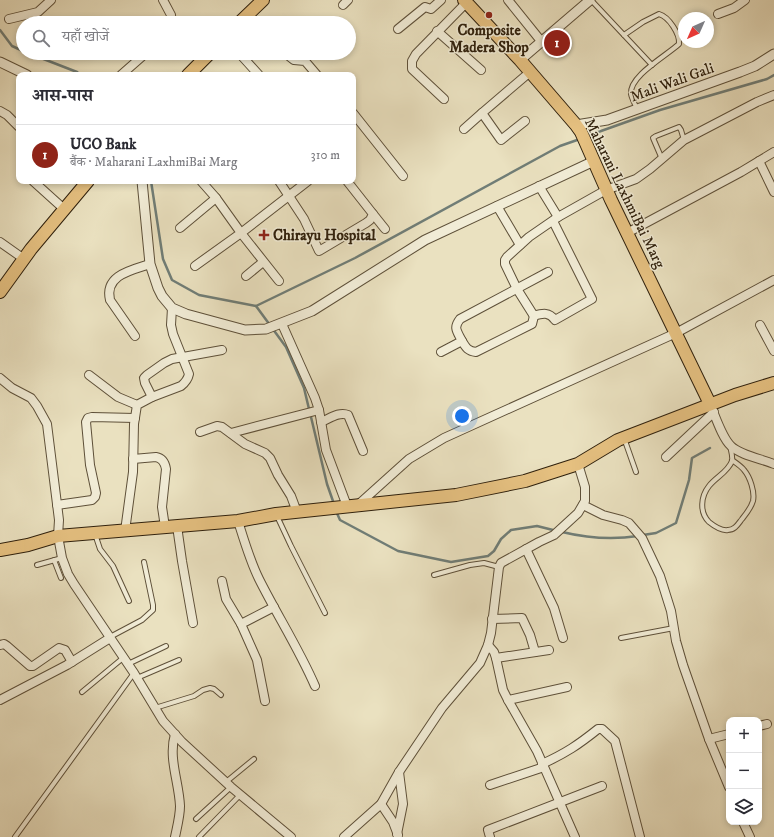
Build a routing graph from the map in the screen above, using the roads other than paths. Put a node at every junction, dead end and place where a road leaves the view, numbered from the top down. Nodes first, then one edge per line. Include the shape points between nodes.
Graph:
1 (50, 0) edge
2 (163, 0) edge
3 (263, 0) edge
4 (441, 0) edge
5 (508, 0) edge
6 (590, 0) edge
7 (745, 0) edge
8 (465, 1) edge
9 (718, 14) dead end
10 (21, 16) edge
11 (171, 16) edge
12 (251, 16) edge
13 (16, 17) edge
14 (9, 19) dead end
15 (398, 29) dead end
16 (437, 31) junction
17 (624, 35) junction
18 (541, 41) junction
19 (774, 54) edge
20 (138, 60) edge
21 (203, 60) edge
22 (245, 60) edge
23 (294, 60) edge
24 (520, 60) junction
25 (0, 62) edge
26 (652, 65) junction
27 (481, 70) dead end
28 (21, 72) edge
29 (124, 72) edge
30 (191, 72) edge
31 (256, 72) edge
32 (314, 72) edge
33 (530, 72) junction
34 (774, 95) edge
35 (444, 99) dead end
36 (637, 109) junction
37 (0, 111) edge
38 (482, 113) junction
39 (356, 117) edge
40 (526, 121) dead end
41 (16, 124) edge
42 (464, 129) dead end
43 (579, 129) junction
44 (684, 140) junction
45 (774, 152) edge
46 (592, 156) junction
47 (662, 159) junction
48 (759, 161) junction
49 (403, 176) dead end
50 (36, 184) edge
51 (85, 184) edge
52 (142, 184) edge
53 (204, 184) edge
54 (281, 184) edge
55 (304, 184) edge
56 (348, 184) edge
57 (539, 186) junction
58 (606, 190) junction
59 (774, 192) edge
60 (290, 195) junction
61 (216, 198) junction
62 (497, 206) junction
63 (64, 209) junction
64 (373, 214) junction
65 (555, 219) junction
66 (180, 228) dead end
67 (385, 228) dead end
68 (241, 233) junction
69 (627, 233) junction
70 (0, 242) edge
71 (520, 245) junction
72 (24, 259) junction
73 (263, 262) junction
74 (150, 264) junction
75 (195, 266) dead end
76 (548, 272) dead end
77 (246, 276) dead end
78 (774, 280) edge
79 (279, 281) dead end
80 (517, 289) junction
81 (0, 292) edge
82 (172, 308) junction
83 (534, 316) junction
84 (760, 325) dead end
85 (274, 326) junction
86 (676, 333) junction
87 (135, 336) dead end
88 (462, 341) junction
89 (222, 350) dead end
90 (774, 351) edge
91 (441, 352) dead end
92 (182, 358) junction
93 (89, 375) dead end
94 (0, 377) edge
95 (774, 383) edge
96 (152, 397) junction
97 (137, 405) junction
98 (712, 408) junction
99 (319, 410) junction
100 (135, 418) junction
101 (321, 422) junction
102 (200, 432) dead end
103 (231, 433) junction
104 (624, 438) junction
105 (730, 446) junction
106 (363, 451) dead end
107 (666, 457) dead end
108 (133, 459) junction
109 (732, 460) junction
110 (578, 464) junction
111 (774, 464) edge
112 (636, 472) dead end
113 (57, 505) junction
114 (583, 505) junction
115 (349, 506) junction
116 (297, 512) junction
117 (276, 514) junction
118 (238, 521) junction
119 (177, 526) junction
120 (165, 527) junction
121 (125, 531) junction
122 (95, 534) junction
123 (58, 536) junction
124 (526, 549) junction
125 (0, 550) edge
126 (58, 559) junction
127 (144, 562) dead end
128 (37, 565) dead end
129 (499, 567) junction
130 (434, 575) dead end
131 (61, 578) dead end
132 (222, 581) dead end
133 (129, 601) dead end
134 (274, 606) junction
135 (325, 613) dead end
136 (492, 619) junction
137 (193, 623) dead end
138 (241, 624) junction
139 (674, 628) junction
140 (110, 638) junction
141 (563, 638) dead end
142 (621, 638) dead end
143 (0, 645) edge
144 (488, 645) junction
145 (166, 646) dead end
146 (549, 650) dead end
147 (535, 652) junction
148 (496, 658) junction
149 (179, 660) dead end
150 (125, 661) junction
151 (72, 662) junction
152 (136, 675) junction
153 (315, 686) dead end
154 (567, 686) dead end
155 (82, 692) dead end
156 (222, 695) dead end
157 (0, 700) edge
158 (508, 700) junction
159 (265, 701) dead end
160 (155, 708) junction
161 (175, 734) junction
162 (726, 735) edge
163 (709, 739) junction
164 (254, 759) dead end
165 (543, 765) junction
166 (399, 772) junction
167 (726, 780) edge
168 (229, 784) junction
169 (490, 785) dead end
170 (602, 786) dead end
171 (240, 795) junction
172 (560, 802) junction
173 (381, 804) junction
174 (196, 819) dead end
175 (744, 825) edge
176 (398, 835) edge
177 (15, 837) edge
178 (175, 837) edge
179 (199, 837) edge
180 (291, 837) edge
181 (344, 837) edge
182 (490, 837) edge
183 (575, 837) edge
184 (640, 837) edge
185 (750, 837) edge

1 - 10 street via 38,12
2 - 11 street
3 - 12 main road
4 - 15 street via 430,9 425,7
5 - 18 street
6 - 17 lane
6 - 18 street
7 - 9 street via 734,8
8 - 16 street
8 - 24 main road, Maharani LaxhmiBai Marg
13 - 14 street
16 - 27 street
16 - 35 street via 416,54 412,69
17 - 26 lane
17 - 26 lane via 655,15 663,15 678,35 679,44
18 - 24 street
19 - 36 street, Mali Wali Gali via 755,66
20 - 29 street
21 - 30 main road
22 - 31 street
23 - 32 street via 305,61
24 - 33 main road, Maharani LaxhmiBai Marg
25 - 28 street
26 - 36 lane via 632,85 631,93
33 - 38 street
33 - 43 main road, Maharani LaxhmiBai Marg
34 - 44 street
36 - 43 street, Mali Wali Gali
37 - 41 street
38 - 40 street via 500,140
38 - 42 street
39 - 49 street
43 - 46 main road, Maharani LaxhmiBai Marg
44 - 47 street
44 - 47 lane via 679,127 653,138
45 - 48 street
46 - 57 street
46 - 58 main road, Maharani LaxhmiBai Marg
47 - 58 street via 636,179
48 - 59 street
48 - 69 street
50 - 63 street
51 - 63 main road
52 - 74 street
53 - 61 street
54 - 60 street
55 - 60 street
56 - 64 street
57 - 62 street
57 - 65 street
58 - 65 street
58 - 69 main road, Maharani LaxhmiBai Marg
60 - 64 street via 319,251 366,223
60 - 68 street
61 - 66 street
61 - 68 street
62 - 71 street
62 - 85 street via 425,240 312,311
63 - 72 main road
64 - 67 street
65 - 71 street
65 - 83 street via 592,299 555,320 545,313
68 - 73 street
68 - 75 street
69 - 86 main road, Maharani LaxhmiBai Marg
70 - 72 street
71 - 80 street via 505,260
72 - 81 main road
73 - 77 street
73 - 79 street
74 - 82 street via 158,288
74 - 87 street via 123,274 109,289 110,300
76 - 80 street
78 - 86 street
80 - 83 street
80 - 88 street via 460,319 456,328
82 - 85 street via 245,330
82 - 92 street via 171,325
83 - 88 street via 532,324 476,352 470,352
84 - 90 street
85 - 99 street via 316,398
86 - 98 main road, Maharani LaxhmiBai Marg
86 - 115 street via 444,438 409,459
88 - 91 street
89 - 92 street
92 - 96 street via 189,374 185,383
92 - 96 street via 172,359 146,375 145,383
93 - 97 street via 118,397
94 - 113 street via 12,388 31,398 44,416
95 - 98 main road
96 - 97 street
97 - 100 street
98 - 104 main road
98 - 105 street
98 - 107 street
99 - 101 street
99 - 103 street
100 - 108 street
100 - 113 street via 88,418 86,422 95,497 92,500
101 - 106 street via 340,414 348,415
101 - 115 street via 326,450
102 - 103 street via 217,426
103 - 116 street via 249,447 265,453 270,458
104 - 110 main road
104 - 112 lane
105 - 109 lane
105 - 111 street
108 - 120 street via 156,457 165,464 162,507
108 - 121 street
109 - 109 lane via 725,471 709,486 702,504 709,522 727,531 733,529 750,508 754,494 748,475
110 - 114 street via 585,487
110 - 115 main road via 525,481 456,495
113 - 123 street
114 - 124 street via 578,514 559,531
114 - 139 street via 603,515 629,523 640,535 660,576
115 - 116 main road
116 - 117 main road
117 - 118 main road
117 - 135 lane
118 - 119 main road
118 - 134 street via 259,578
119 - 120 main road
119 - 137 street
120 - 121 main road
121 - 122 main road
122 - 123 main road
122 - 133 lane via 100,549 113,566
123 - 125 main road
123 - 126 street
124 - 129 street via 501,563
124 - 141 street via 554,608
126 - 128 lane
126 - 131 lane
126 - 140 street
127 - 140 lane via 153,610 142,620
129 - 130 lane via 484,563
129 - 136 street
132 - 138 street via 226,599
134 - 138 street
134 - 153 street via 305,662
136 - 144 street
136 - 147 street via 522,618
138 - 159 street via 257,660
139 - 142 lane
139 - 163 street via 682,665
140 - 150 street
140 - 151 street
143 - 151 street via 7,646 30,666 59,648 65,650
144 - 148 street
144 - 166 street via 480,663 442,708
145 - 150 lane
146 - 147 street
147 - 148 street
148 - 158 street via 503,690
149 - 152 lane
150 - 152 street
150 - 155 lane
151 - 157 street
152 - 160 street
152 - 177 lane
154 - 158 street
156 - 160 lane via 210,688 194,696
158 - 165 street
160 - 161 street
161 - 168 street
161 - 178 street via 174,767 180,804
162 - 163 street
163 - 167 street
164 - 168 lane
165 - 169 street
165 - 172 street
165 - 184 street via 578,746 598,729 602,729 615,741
166 - 173 street
166 - 176 street via 403,804
168 - 171 street
168 - 174 lane
170 - 172 street
171 - 179 lane
171 - 180 street
172 - 182 street via 488,830
172 - 183 street
173 - 176 street
173 - 181 street
175 - 185 street

